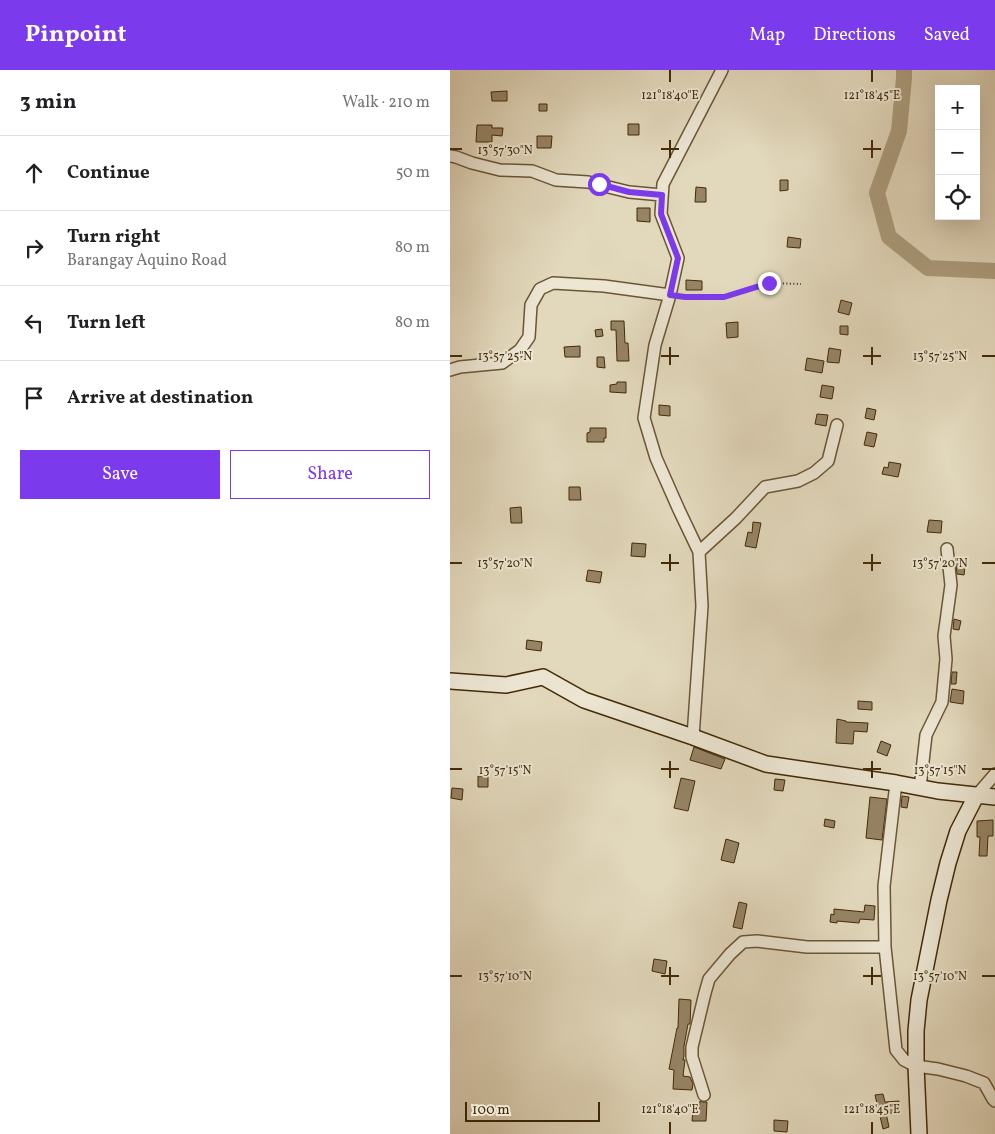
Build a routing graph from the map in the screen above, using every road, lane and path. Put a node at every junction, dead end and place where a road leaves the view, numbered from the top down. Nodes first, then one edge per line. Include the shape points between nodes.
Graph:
1 (722, 70) edge
2 (450, 156) edge
3 (662, 195) junction
4 (801, 284) dead end
5 (670, 295) junction
6 (450, 370) edge
7 (837, 425) dead end
8 (947, 549) dead end
9 (699, 552) junction
10 (450, 681) edge
11 (693, 737) junction
12 (995, 774) edge
13 (896, 783) junction
14 (920, 788) junction
15 (976, 796) junction
16 (995, 797) edge
17 (885, 947) junction
18 (916, 1066) junction
19 (704, 1095) dead end
20 (995, 1101) edge
21 (919, 1134) edge

1 - 3 street via 663,184
2 - 3 street via 500,170 532,171 556,180 588,182 629,192
3 - 5 street via 661,214 678,258
4 - 5 path via 769,283 724,297
5 - 6 street via 553,283 540,289 531,305 529,337 520,350 502,363
5 - 9 street via 655,345 644,418 656,458
7 - 9 street via 828,461 798,481 765,487
8 - 14 street via 951,585 944,636 946,659 942,702 926,735
9 - 11 street via 702,606
10 - 11 street via 506,685 543,678 584,700
11 - 13 street via 766,764
12 - 15 street
13 - 14 street
13 - 17 street via 884,886
14 - 15 street
15 - 16 street
15 - 18 street via 958,831 939,900 919,1000
17 - 18 street via 896,1050 904,1060
17 - 19 street via 807,947 743,942 709,979 705,993 692,1047
18 - 20 street via 948,1071 984,1083
18 - 21 street

